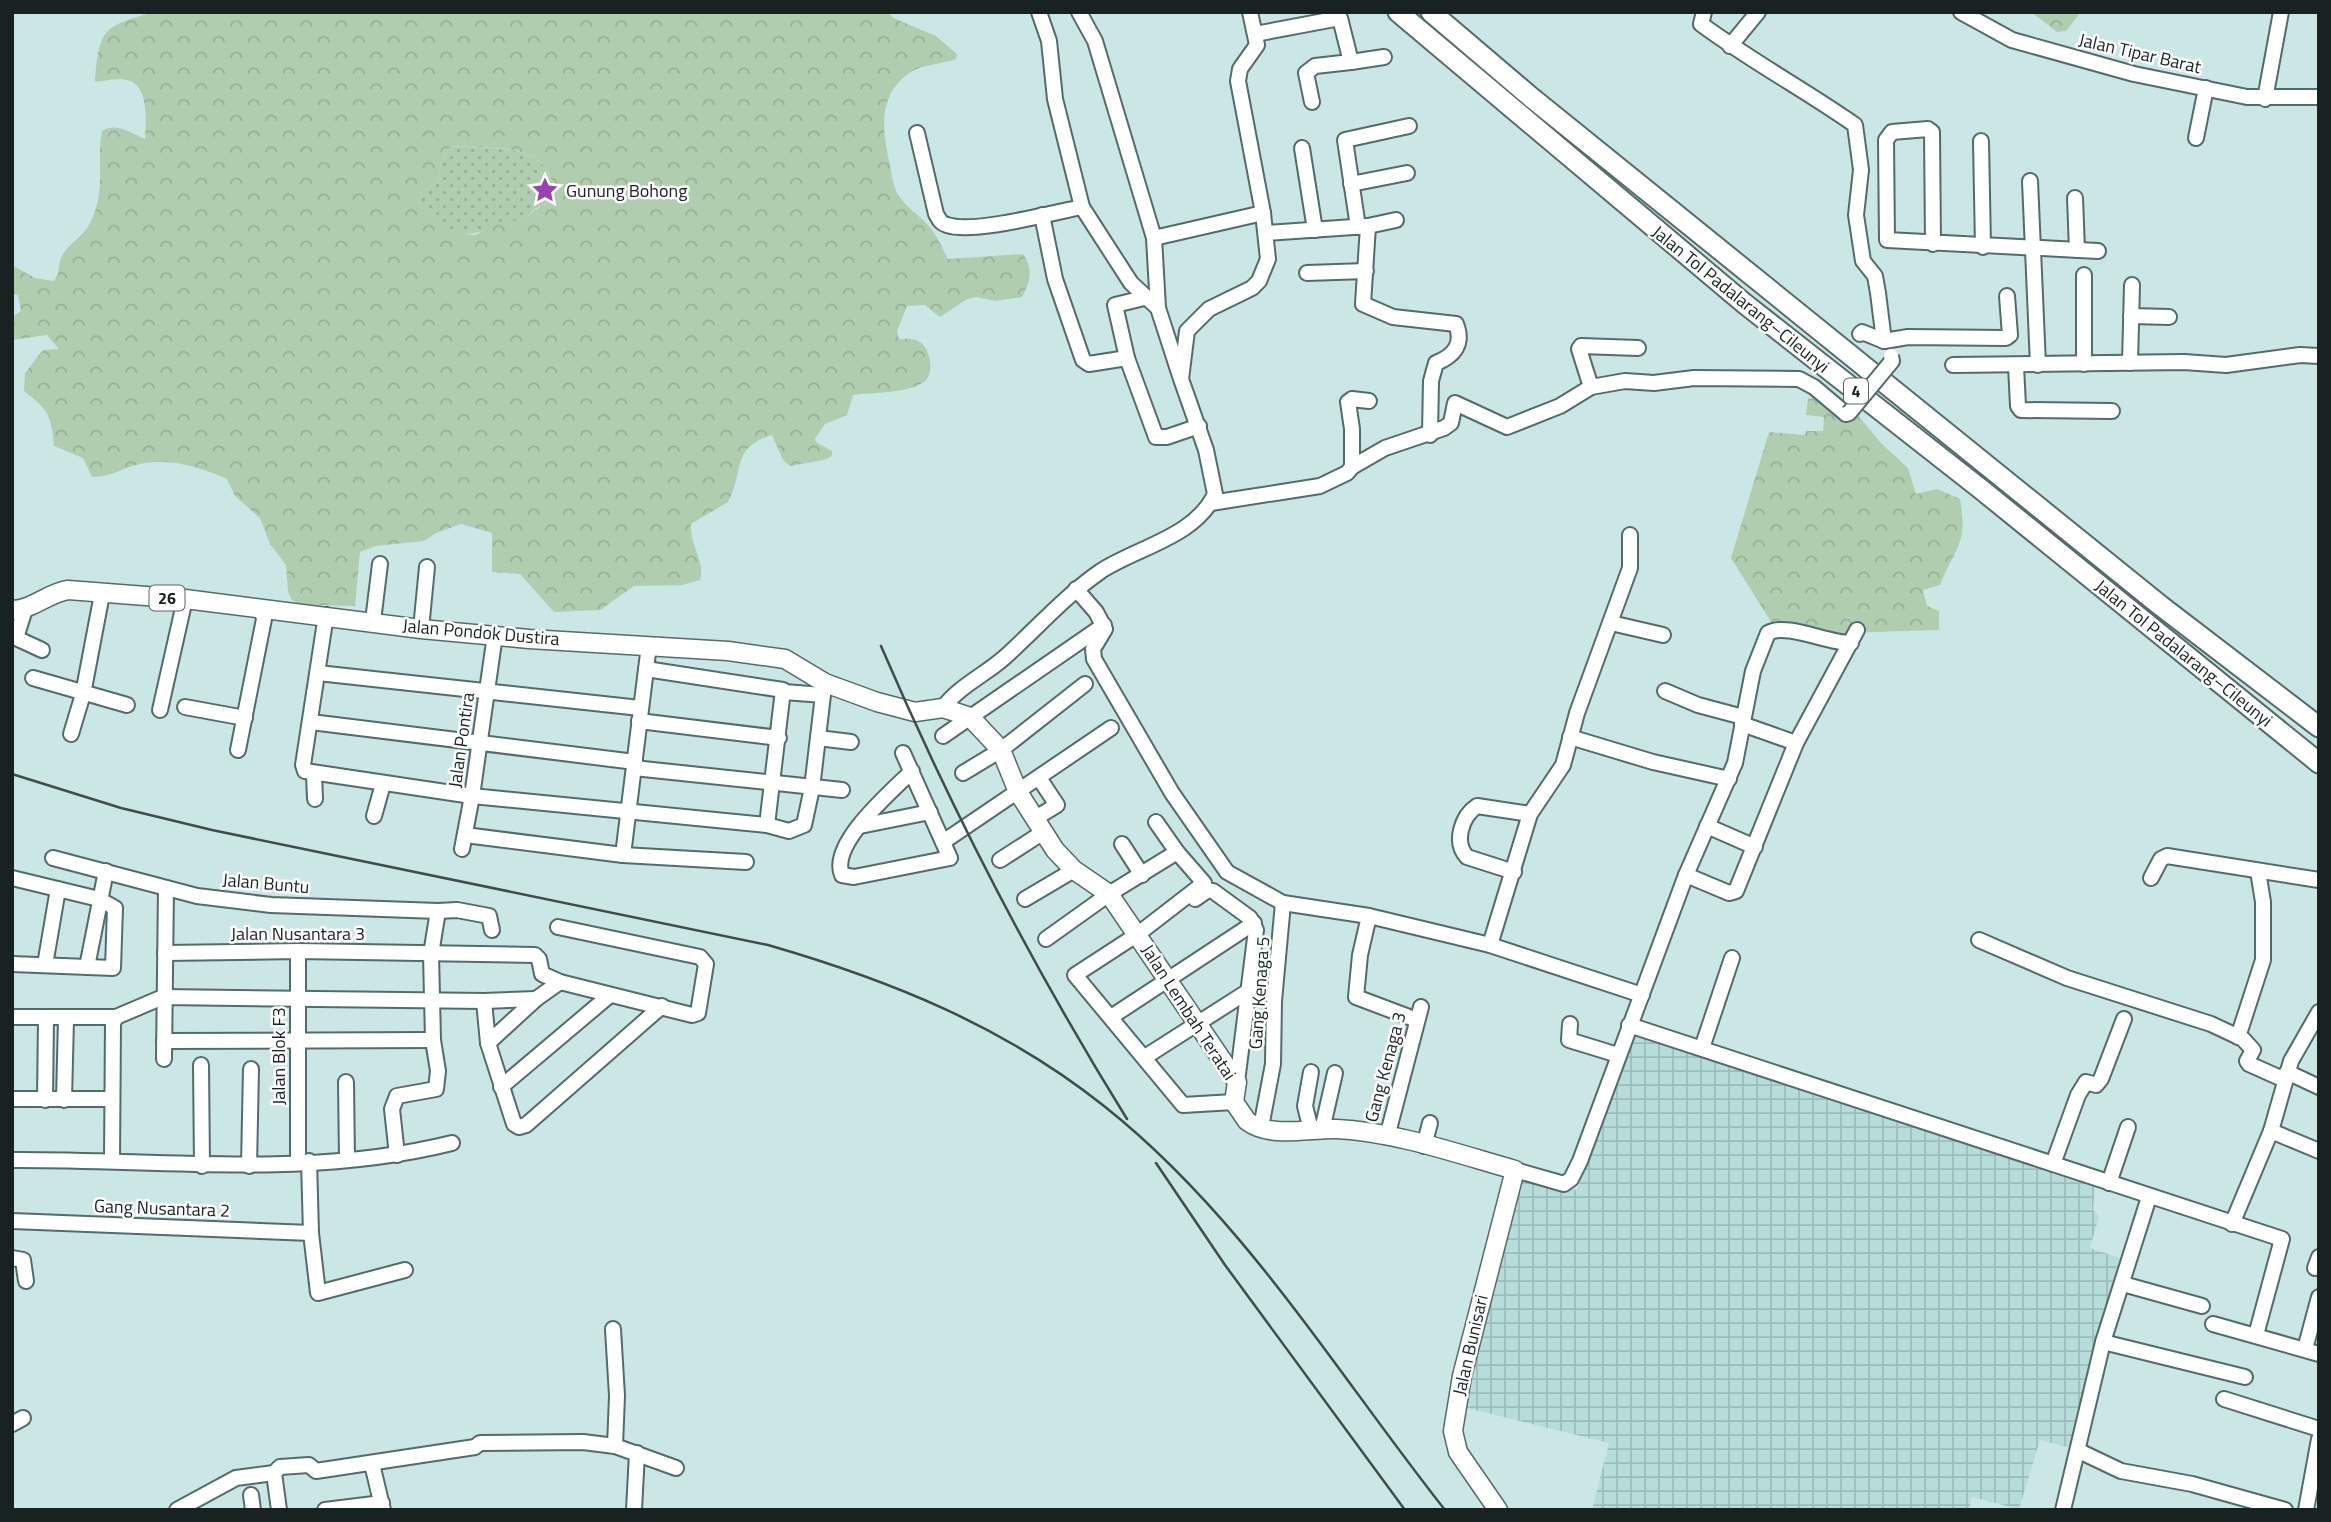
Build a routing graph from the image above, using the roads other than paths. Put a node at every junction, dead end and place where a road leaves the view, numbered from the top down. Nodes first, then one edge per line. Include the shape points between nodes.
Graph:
1 (1039, 12) edge
2 (1079, 12) edge
3 (1250, 12) edge
4 (1398, 12) edge
5 (1431, 12) edge
6 (1704, 12) edge
7 (1758, 12) edge
8 (1961, 12) edge
9 (2281, 12) edge
10 (1255, 34) junction
11 (1730, 46) junction
12 (1384, 57) dead end
13 (1351, 62) junction
14 (2206, 88) junction
15 (2319, 97) edge
16 (2265, 99) junction
17 (1312, 102) dead end
18 (1409, 126) dead end
19 (917, 133) dead end
20 (2196, 138) dead end
21 (1981, 141) dead end
22 (1303, 148) dead end
23 (1407, 173) dead end
24 (2030, 181) dead end
25 (1351, 184) junction
26 (2074, 198) dead end
27 (1082, 207) junction
28 (1264, 213) junction
29 (1042, 215) junction
30 (1396, 220) dead end
31 (1363, 226) junction
32 (1315, 230) junction
33 (1267, 233) junction
34 (1154, 238) junction
35 (1933, 244) junction
36 (1983, 247) junction
37 (2033, 248) junction
38 (2077, 250) junction
39 (2098, 251) dead end
40 (1367, 271) junction
41 (1307, 273) dead end
42 (2084, 275) dead end
43 (2132, 285) dead end
44 (2007, 296) dead end
45 (1144, 298) junction
46 (1158, 307) junction
47 (2131, 316) junction
48 (2169, 317) dead end
49 (1884, 341) junction
50 (1638, 348) dead end
51 (2319, 356) edge
52 (1127, 358) junction
53 (2084, 363) junction
54 (2130, 363) junction
55 (1954, 365) dead end
56 (2038, 365) junction
57 (2016, 366) junction
58 (1181, 379) junction
59 (1591, 387) junction
60 (1369, 401) dead end
61 (2112, 411) dead end
62 (1199, 426) junction
63 (1430, 435) junction
64 (1352, 467) junction
65 (1211, 503) junction
66 (1630, 535) dead end
67 (380, 564) dead end
68 (427, 567) dead end
69 (1076, 589) junction
70 (102, 594) junction
71 (185, 598) junction
72 (261, 608) junction
73 (18, 609) edge
74 (326, 615) junction
75 (373, 621) junction
76 (1611, 623) junction
77 (1104, 625) junction
78 (421, 629) junction
79 (495, 635) junction
80 (1663, 635) dead end
81 (649, 645) junction
82 (42, 650) dead end
83 (646, 669) junction
84 (318, 673) junction
85 (33, 678) dead end
86 (1085, 684) dead end
87 (487, 690) junction
88 (1665, 691) dead end
89 (784, 692) junction
90 (83, 694) junction
91 (127, 705) dead end
92 (185, 707) dead end
93 (943, 708) junction
94 (160, 710) dead end
95 (640, 715) junction
96 (970, 717) junction
97 (245, 718) junction
98 (1743, 720) junction
99 (311, 722) junction
100 (2319, 727) edge
101 (1111, 728) dead end
102 (71, 734) dead end
103 (943, 736) dead end
104 (1570, 737) junction
105 (779, 738) junction
106 (818, 738) junction
107 (851, 742) dead end
108 (1796, 743) junction
109 (480, 745) junction
110 (238, 750) dead end
111 (1001, 750) junction
112 (903, 753) dead end
113 (2319, 763) edge
114 (635, 765) junction
115 (912, 771) junction
116 (963, 773) dead end
117 (314, 774) junction
118 (1039, 778) junction
119 (1729, 779) junction
120 (774, 783) junction
121 (383, 784) junction
122 (812, 788) junction
123 (842, 790) dead end
124 (1018, 792) junction
125 (472, 796) junction
126 (315, 799) dead end
127 (628, 812) junction
128 (930, 813) junction
129 (1530, 814) junction
130 (374, 816) dead end
131 (1156, 822) dead end
132 (767, 825) junction
133 (859, 826) junction
134 (1038, 826) junction
135 (1707, 826) junction
136 (943, 842) junction
137 (1122, 844) dead end
138 (1755, 847) junction
139 (1177, 852) junction
140 (623, 855) junction
141 (53, 858) dead end
142 (1000, 860) dead end
143 (746, 862) dead end
144 (1074, 870) junction
145 (2258, 871) junction
146 (106, 872) junction
147 (1514, 872) junction
148 (1142, 875) junction
149 (1686, 875) junction
150 (14, 878) edge
151 (2151, 878) dead end
152 (2319, 880) edge
153 (166, 888) junction
154 (58, 889) junction
155 (12, 894) edge
156 (1109, 894) junction
157 (99, 899) junction
158 (1025, 899) dead end
159 (1283, 904) junction
160 (438, 911) junction
161 (1368, 916) junction
162 (1254, 923) junction
163 (558, 927) dead end
164 (492, 930) dead end
165 (1140, 936) junction
166 (1046, 939) dead end
167 (1979, 940) dead end
168 (1490, 945) junction
169 (298, 951) junction
170 (165, 953) junction
171 (431, 954) junction
172 (1732, 958) dead end
173 (12, 964) edge
174 (45, 965) junction
175 (87, 967) junction
176 (1167, 979) junction
177 (560, 982) junction
178 (1250, 990) junction
179 (610, 995) junction
180 (1642, 995) junction
181 (163, 997) junction
182 (432, 998) junction
183 (297, 999) junction
184 (536, 999) junction
185 (484, 1001) junction
186 (662, 1006) junction
187 (12, 1017) edge
188 (116, 1017) junction
189 (1111, 1017) junction
190 (46, 1018) junction
191 (66, 1018) junction
192 (2124, 1019) dead end
193 (2317, 1021) edge
194 (1196, 1023) junction
195 (1570, 1024) dead end
196 (1629, 1025) junction
197 (2238, 1037) junction
198 (297, 1040) junction
199 (433, 1040) junction
200 (164, 1041) junction
201 (488, 1043) junction
202 (1702, 1048) junction
203 (1618, 1055) junction
204 (1144, 1057) junction
205 (164, 1059) dead end
206 (201, 1065) dead end
207 (251, 1069) dead end
208 (1311, 1072) dead end
209 (1335, 1073) dead end
210 (2286, 1076) junction
211 (346, 1082) dead end
212 (1237, 1082) junction
213 (501, 1087) junction
214 (2319, 1087) edge
215 (12, 1099) edge
216 (111, 1099) junction
217 (45, 1100) junction
218 (64, 1100) junction
219 (1234, 1102) junction
220 (1430, 1123) dead end
221 (1261, 1127) junction
222 (2128, 1127) dead end
223 (1316, 1130) junction
224 (2271, 1131) junction
225 (1387, 1137) junction
226 (452, 1143) dead end
227 (1424, 1146) junction
228 (2319, 1151) edge
229 (397, 1155) junction
230 (12, 1160) edge
231 (112, 1160) junction
232 (346, 1160) junction
233 (303, 1161) junction
234 (2053, 1164) junction
235 (202, 1166) junction
236 (249, 1166) junction
237 (1515, 1170) junction
238 (2109, 1183) junction
239 (2149, 1197) junction
240 (12, 1221) edge
241 (2232, 1224) junction
242 (311, 1233) junction
243 (12, 1258) edge
244 (405, 1270) dead end
245 (26, 1281) dead end
246 (2123, 1284) junction
247 (2319, 1297) edge
248 (2202, 1306) dead end
249 (2213, 1324) dead end
250 (613, 1329) dead end
251 (2256, 1335) junction
252 (2103, 1342) junction
253 (2312, 1351) edge
254 (2245, 1377) dead end
255 (2224, 1399) dead end
256 (2319, 1429) edge
257 (2319, 1439) edge
258 (615, 1446) junction
259 (2079, 1451) junction
260 (637, 1453) junction
261 (372, 1464) junction
262 (676, 1468) dead end
263 (274, 1473) junction
264 (2315, 1474) edge
265 (382, 1506) edge
266 (2308, 1509) edge
267 (177, 1510) edge
268 (279, 1510) edge
269 (325, 1510) edge
270 (634, 1510) edge
271 (1498, 1510) edge
272 (2063, 1510) edge
273 (2285, 1510) edge

1 - 27 street via 1049,41 1055,99
2 - 34 street via 1095,41
3 - 10 street
4 - 113 highway, Jalan Tol Padalarang–Cileunyi / 4 via 1745,304
5 - 100 highway, Jalan Tol Padalarang–Cileunyi / 4 via 2161,606
6 - 11 street via 1701,24
7 - 11 street
8 - 14 street, Jalan Tipar Barat via 2018,42 2134,74
9 - 16 street
10 - 13 street via 1338,18
10 - 28 street via 1257,45 1240,69 1238,81
11 - 49 street via 1855,125 1861,170 1856,215 1863,261 1875,276
12 - 13 street
13 - 17 street via 1315,65 1306,72
14 - 16 street, Jalan Tipar Barat
14 - 20 street
15 - 16 street, Jalan Tipar Barat
18 - 25 street via 1345,140
19 - 29 street via 940,222 970,227
21 - 36 street
22 - 32 street
23 - 25 street
24 - 37 street
25 - 31 street
26 - 38 street
27 - 29 street
27 - 45 street
28 - 33 street
28 - 34 street
29 - 52 street via 1055,279 1083,360 1089,364
30 - 31 street
31 - 32 street
31 - 40 street
32 - 33 street
33 - 58 street via 1268,259 1259,281 1209,309 1187,331
34 - 46 street
35 - 35 street via 1932,132 1892,132 1886,140 1884,237
35 - 36 street
36 - 37 street
37 - 38 street
37 - 56 street
38 - 39 street
40 - 41 street
40 - 63 street via 1361,299 1367,308 1393,317 1453,321 1457,327 1457,349 1449,359 1436,363 1432,374
42 - 53 street
43 - 47 street
44 - 49 street via 2010,335 2006,338
45 - 46 street
45 - 52 street via 1115,305
46 - 58 street
47 - 48 street
47 - 54 street
49 - 59 street, bridge via 1860,332 1892,361 1849,414 1799,379 1694,378
50 - 59 street via 1579,348
51 - 54 street via 2227,365
52 - 62 street via 1156,437
53 - 54 street
53 - 56 street
55 - 57 street
56 - 57 street
57 - 61 street via 2021,410
58 - 62 street
59 - 63 street via 1514,426 1501,425 1455,403 1451,424
60 - 64 street via 1348,402
62 - 65 street via 1215,485
63 - 64 street via 1384,448
64 - 65 street via 1320,486
65 - 69 street via 1191,524 1104,569
66 - 76 street via 1630,568
67 - 75 street
68 - 78 street
69 - 77 street
69 - 93 street via 1006,656 952,695
70 - 71 main road, Jalan Pondok Dustira / 26
70 - 73 main road, Jalan Pondok Dustira / 26 via 68,590
70 - 90 street
71 - 72 main road, Jalan Pondok Dustira / 26
71 - 94 street
72 - 74 main road, Jalan Pondok Dustira / 26
72 - 97 street via 264,619
73 - 82 street via 16,638
74 - 75 main road, Jalan Pondok Dustira
74 - 84 street
75 - 78 main road, Jalan Pondok Dustira
76 - 80 street
76 - 104 street
77 - 96 street
77 - 159 street via 1093,649 1094,659 1172,793 1227,872
78 - 79 main road, Jalan Pondok Dustira
79 - 81 main road, Jalan Pondok Dustira
79 - 87 street, Jalan Pontira
81 - 83 street
81 - 93 main road, Jalan Pondok Dustira via 785,659 825,684 877,702 915,712
83 - 89 street
83 - 95 street
84 - 87 street
84 - 99 street
85 - 90 street
86 - 111 street
87 - 95 street
87 - 109 street, Jalan Pontira
88 - 98 street
89 - 105 street
89 - 106 street via 823,695
90 - 91 street
90 - 102 street
92 - 97 street
93 - 96 main road, Jalan Lembah Teratai
95 - 105 street
95 - 114 street
96 - 103 street
96 - 111 main road, Jalan Lembah Teratai
97 - 110 street
98 - 108 street
98 - 108 street via 1753,671 1773,630 1836,643 1854,636
98 - 119 street
99 - 109 street
99 - 117 street via 303,767
101 - 118 street
104 - 119 street
104 - 129 street via 1558,776
105 - 120 street
106 - 107 street
106 - 122 street
108 - 138 street
109 - 114 street
109 - 125 street, Jalan Pontira
111 - 116 street
111 - 124 main road, Jalan Lembah Teratai
112 - 115 street
114 - 120 street
114 - 127 street
115 - 128 street
115 - 133 street
117 - 121 street
117 - 126 street
118 - 124 street
118 - 134 street via 1057,805
119 - 135 street
120 - 122 street
120 - 132 street
121 - 125 street
121 - 130 street
122 - 123 street
122 - 132 street via 804,825 789,831
124 - 134 main road, Jalan Lembah Teratai
124 - 136 street
125 - 127 street
125 - 140 street, Jalan Pontira via 463,842
127 - 132 street
127 - 140 street
128 - 133 street
128 - 136 street
129 - 147 street
129 - 147 street via 1477,806 1469,811 1462,828 1460,845 1467,857
131 - 139 street
133 - 136 street via 841,855 844,876 950,858
134 - 142 street
134 - 144 main road, Jalan Lembah Teratai
135 - 138 street
135 - 149 street
137 - 148 street
138 - 149 street via 1733,893
139 - 148 street
139 - 165 street via 1209,878
140 - 143 street
141 - 146 street, Jalan Buntu
144 - 156 main road, Jalan Lembah Teratai
144 - 158 street
145 - 151 street via 2167,856
145 - 152 street
145 - 197 street via 2263,960
146 - 153 street, Jalan Buntu
146 - 157 street
147 - 168 street
148 - 156 street
149 - 180 street
150 - 154 street
150 - 155 street
153 - 160 street, Jalan Buntu via 271,905
153 - 170 street
154 - 157 street
154 - 174 street
156 - 165 main road, Jalan Lembah Teratai
156 - 166 street
157 - 175 street
157 - 175 street via 115,906 114,967
159 - 161 street
159 - 221 street, Gang Kenaga 5 via 1273,1064
160 - 164 street, Jalan Buntu via 489,916
160 - 171 street
161 - 168 street
161 - 225 street, Gang Kenaga 3 via 1357,998 1419,1014
162 - 165 street via 1208,890
162 - 176 street
162 - 178 street
163 - 186 street via 700,957 706,964 698,1013
165 - 176 main road, Jalan Lembah Teratai
165 - 189 street via 1075,975
167 - 197 street via 2067,978 2199,1019
168 - 180 street
169 - 170 street, Jalan Nusantara 3
169 - 171 street, Jalan Nusantara 3
169 - 183 street, Jalan Blok F3
170 - 181 street
171 - 177 street, Jalan Nusantara 3 via 535,956 542,974
171 - 182 street
172 - 202 street
173 - 174 street
174 - 175 street
176 - 189 street
176 - 194 main road, Jalan Lembah Teratai
177 - 179 street
177 - 184 street
178 - 194 street
178 - 212 street
179 - 186 street
179 - 213 street
180 - 196 street
181 - 183 street
181 - 188 street
181 - 200 street
182 - 183 street
182 - 185 street
182 - 199 street
183 - 198 street, Jalan Blok F3
184 - 185 street
184 - 201 street
185 - 201 street
186 - 213 street via 526,1125 514,1124
187 - 190 street
188 - 191 street
188 - 216 street
189 - 204 street
190 - 191 street
190 - 217 street
191 - 218 street
192 - 234 street via 2101,1079 2096,1084 2086,1082 2078,1095
193 - 210 street via 2297,1046
194 - 204 street
194 - 212 main road, Jalan Lembah Teratai
195 - 203 street via 1569,1040
196 - 202 street
196 - 203 street
197 - 210 street via 2253,1050 2249,1063
198 - 199 street
198 - 200 street
198 - 233 street, Jalan Blok F3
199 - 229 street via 436,1089 402,1094 394,1101
200 - 205 street
201 - 213 street
202 - 234 street
203 - 237 street via 1571,1179 1560,1183
204 - 219 street via 1183,1105
206 - 235 street
207 - 236 street
208 - 223 street via 1305,1106
209 - 223 street
210 - 214 street
210 - 224 street
211 - 232 street
212 - 219 main road, Jalan Lembah Teratai
215 - 217 street
216 - 218 street
216 - 231 street
217 - 218 street
219 - 221 main road, Jalan Lembah Teratai via 1247,1121
220 - 227 street
221 - 223 main road
222 - 238 street
223 - 225 main road
224 - 228 street
224 - 241 street
225 - 227 main road
226 - 229 street
227 - 237 main road
229 - 232 street
230 - 231 street
231 - 235 street
232 - 233 street
233 - 236 street
233 - 242 street, Jalan Blok F3
234 - 238 street
235 - 236 street
237 - 271 main road, Jalan Bunisari via 1462,1376 1453,1431 1458,1452
238 - 239 street
239 - 241 street
239 - 246 street
240 - 242 street, Gang Nusantara 2
241 - 251 street via 2282,1241
242 - 244 street, Jalan Blok F3 via 318,1293
243 - 245 street via 23,1260
246 - 248 street
246 - 252 street
247 - 253 street
249 - 251 street
250 - 258 street
251 - 253 street
252 - 254 street
252 - 259 street
255 - 256 street
257 - 264 street
258 - 260 street
258 - 261 street via 481,1443
259 - 272 street
259 - 273 street via 2121,1471
260 - 262 street
260 - 270 street
261 - 263 street via 316,1471 309,1465 280,1467
261 - 265 street
263 - 267 street via 236,1478
263 - 268 street
264 - 266 street
265 - 269 street

